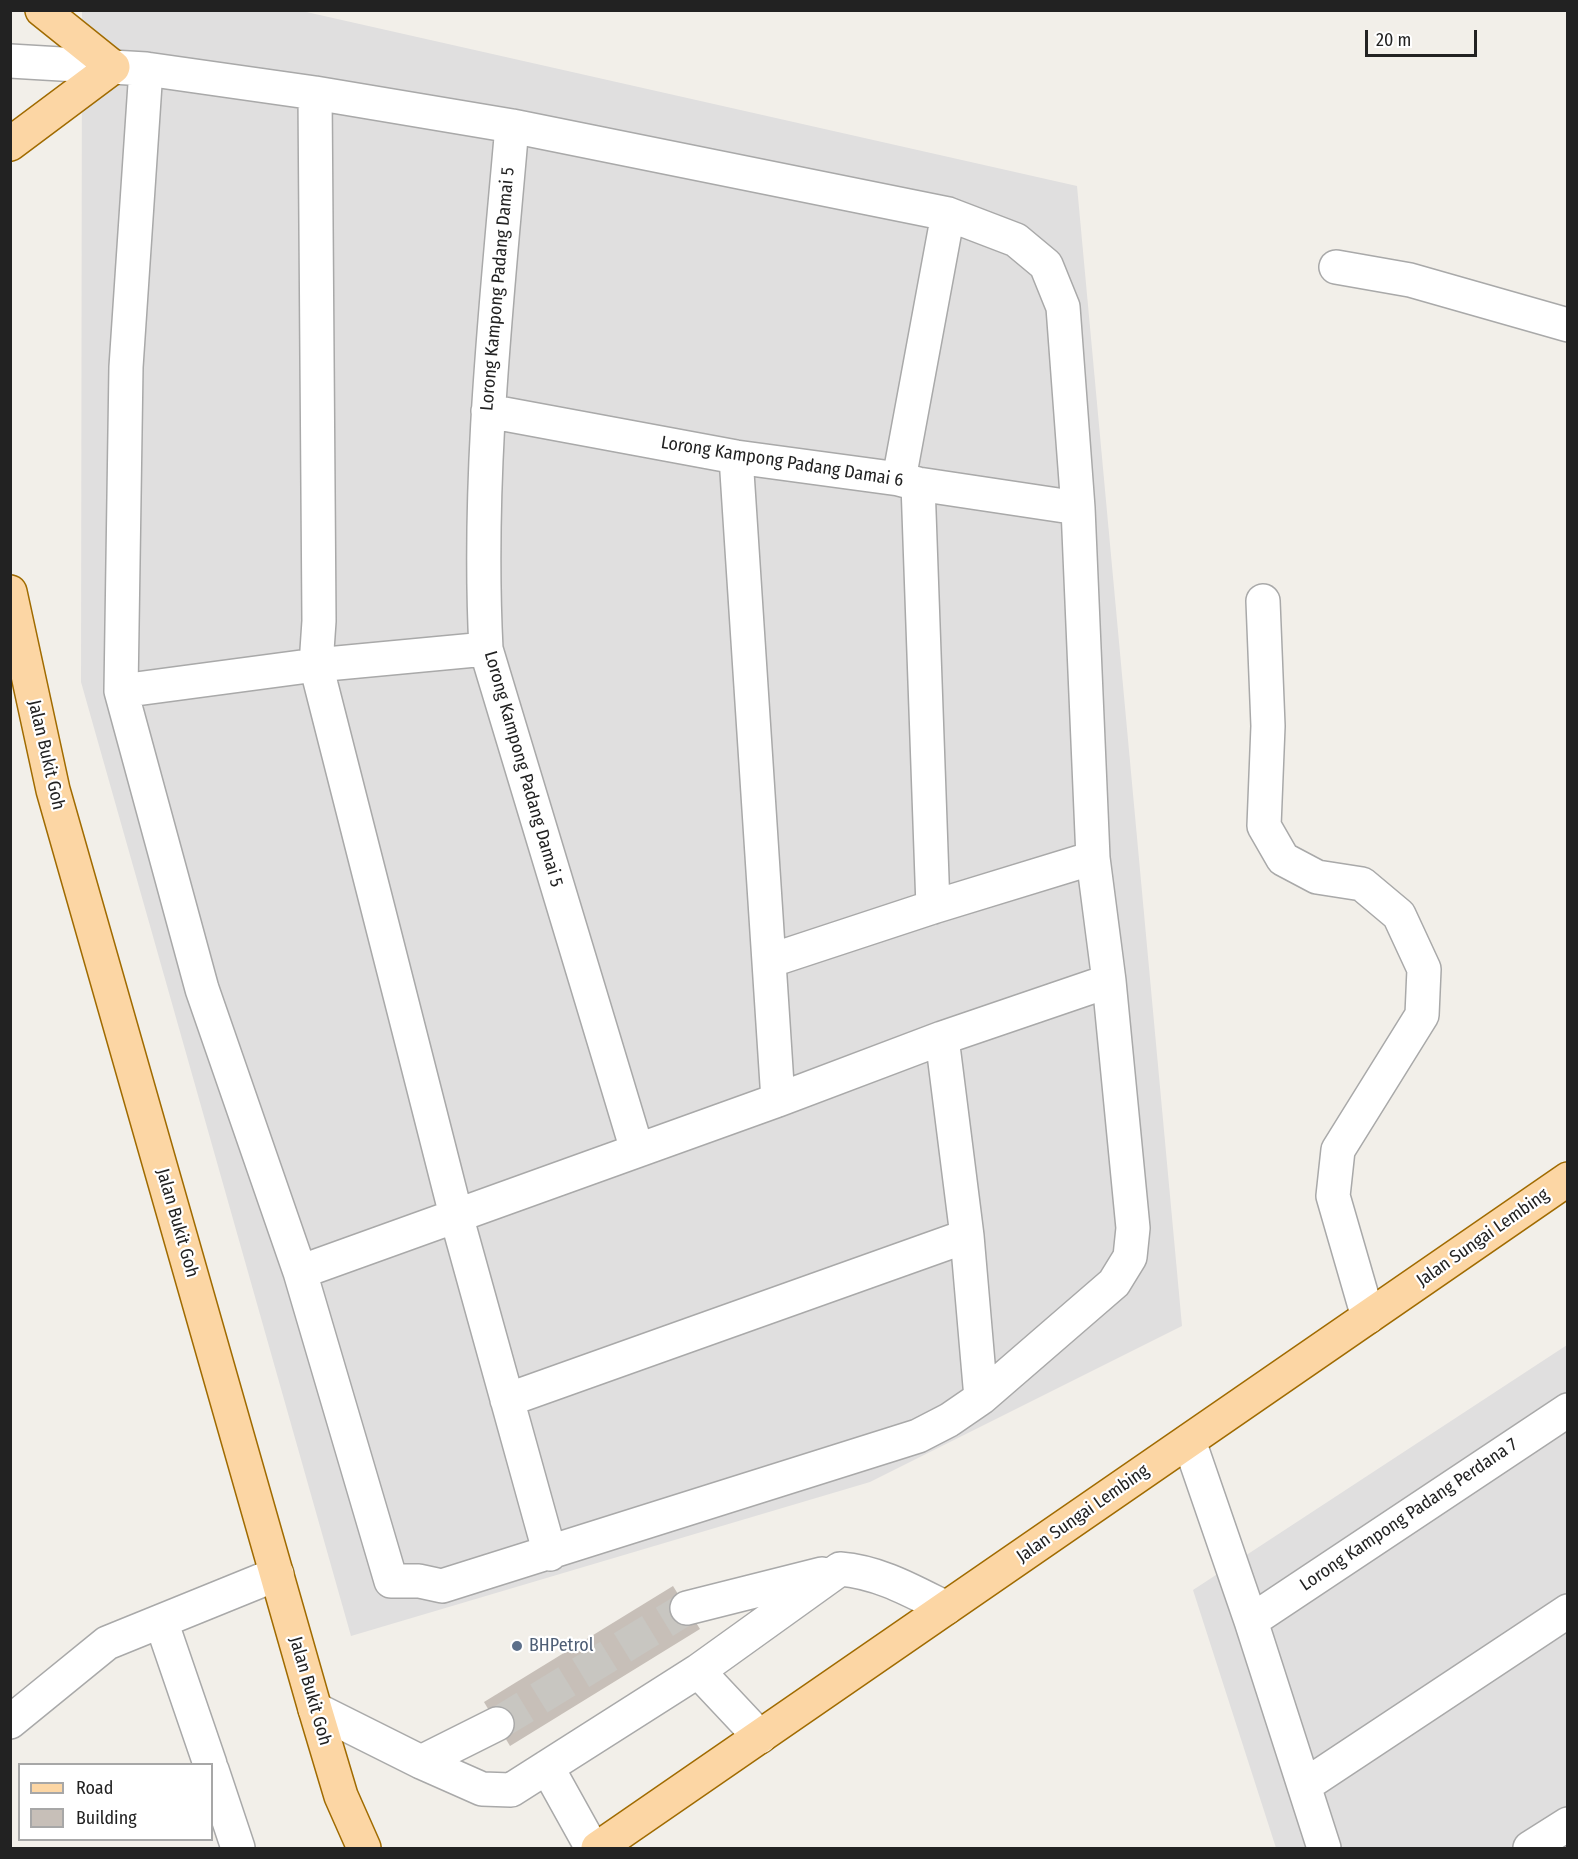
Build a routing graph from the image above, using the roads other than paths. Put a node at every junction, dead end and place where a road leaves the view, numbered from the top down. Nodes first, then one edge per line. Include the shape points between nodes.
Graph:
1 (42, 10) edge
2 (10, 62) edge
3 (113, 67) junction
4 (146, 69) junction
5 (315, 93) junction
6 (512, 126) junction
7 (10, 144) edge
8 (948, 214) junction
9 (1336, 267) dead end
10 (1568, 326) edge
11 (488, 411) junction
12 (736, 457) junction
13 (908, 481) junction
14 (1078, 508) junction
15 (10, 592) edge
16 (1263, 601) dead end
17 (486, 649) junction
18 (316, 665) junction
19 (122, 691) junction
20 (1093, 858) junction
21 (933, 907) junction
22 (769, 961) junction
23 (1109, 981) junction
24 (942, 1038) junction
25 (778, 1100) junction
26 (637, 1150) junction
27 (1568, 1179) edge
28 (456, 1215) junction
29 (967, 1236) junction
30 (300, 1272) junction
31 (1368, 1317) junction
32 (981, 1398) junction
33 (507, 1401) junction
34 (1568, 1410) edge
35 (1189, 1441) junction
36 (550, 1554) junction
37 (840, 1569) junction
38 (277, 1574) junction
39 (687, 1608) tunnel mouth
40 (946, 1608) junction
41 (1568, 1611) edge
42 (161, 1621) junction
43 (1251, 1621) junction
44 (698, 1671) junction
45 (315, 1709) junction
46 (10, 1722) edge
47 (497, 1724) tunnel mouth
48 (760, 1737) junction
49 (421, 1762) junction
50 (210, 1763) edge
51 (547, 1767) junction
52 (213, 1773) edge
53 (1304, 1786) junction
54 (1568, 1824) edge
55 (238, 1848) edge
56 (364, 1848) edge
57 (592, 1848) edge
58 (598, 1848) edge
59 (1324, 1848) edge
60 (1530, 1848) edge

1 - 3 main road
2 - 3 street
3 - 4 street
3 - 7 main road
4 - 5 street
4 - 19 street via 126,367
5 - 6 street
5 - 18 street via 319,621
6 - 8 street
6 - 11 street, Lorong Kampong Padang Damai 5
8 - 13 street
8 - 14 street via 1016,240 1046,265 1063,307
9 - 10 street via 1410,280
11 - 12 street, Lorong Kampong Padang Damai 6
11 - 17 street, Lorong Kampong Padang Damai 5
12 - 13 street, Lorong Kampong Padang Damai 6
12 - 22 street
13 - 14 street, Lorong Kampong Padang Damai 6
13 - 21 street
14 - 20 street
15 - 38 main road, Jalan Bukit Goh via 53,790
16 - 31 street via 1268,726 1264,826 1283,859 1317,877 1362,884 1399,915 1424,969 1422,1015 1338,1150 1333,1196
17 - 18 street
17 - 26 street, Lorong Kampong Padang Damai 5
18 - 19 street
18 - 28 street
19 - 30 street via 202,989
20 - 21 street
20 - 23 street
21 - 22 street
22 - 25 street
23 - 24 street
23 - 32 street via 1132,1228 1130,1257 1114,1283
24 - 25 street
24 - 29 street
25 - 26 street
26 - 28 street
27 - 31 main road, Jalan Sungai Lembing
28 - 30 street
28 - 33 street
29 - 32 street
29 - 33 street
30 - 36 street via 391,1581 442,1586
31 - 35 main road, Jalan Sungai Lembing
32 - 36 street via 918,1436
33 - 36 street
34 - 43 street, Lorong Kampong Padang Perdana 7
35 - 40 main road, Jalan Sungai Lembing
35 - 43 street
37 - 39 street
37 - 40 street via 890,1580
37 - 44 street
38 - 42 street
38 - 45 main road, Jalan Bukit Goh
40 - 48 main road, Jalan Sungai Lembing
41 - 53 street
42 - 46 street via 107,1643
42 - 50 street
43 - 53 street
44 - 48 street
44 - 51 street
45 - 49 street
45 - 56 main road, Jalan Bukit Goh via 341,1796
47 - 49 street
48 - 58 main road, Jalan Sungai Lembing
49 - 51 street via 482,1789 511,1790
51 - 57 street
52 - 55 street
53 - 59 street
54 - 60 street

